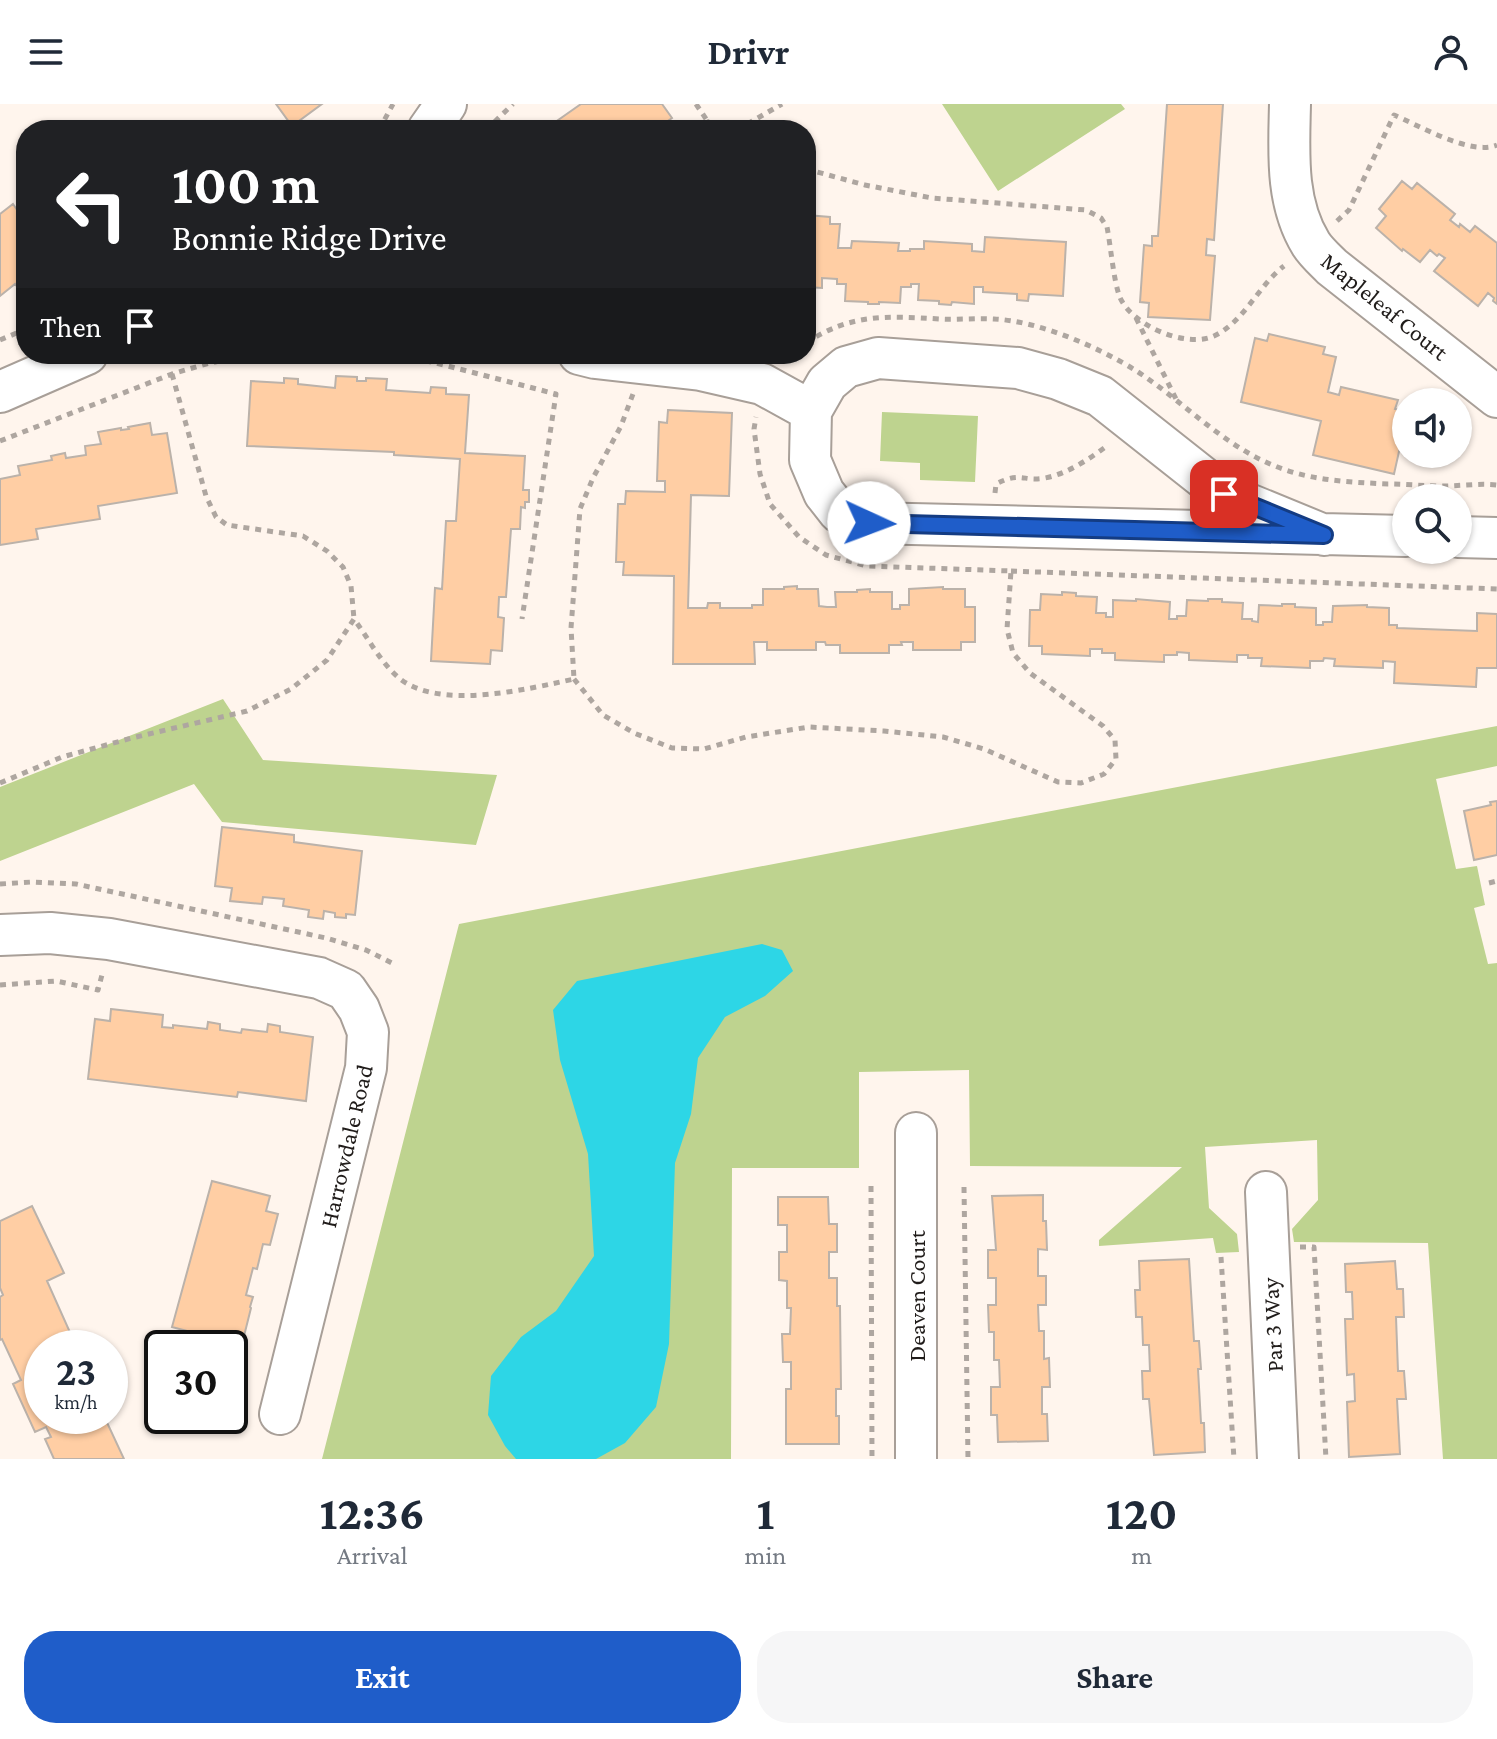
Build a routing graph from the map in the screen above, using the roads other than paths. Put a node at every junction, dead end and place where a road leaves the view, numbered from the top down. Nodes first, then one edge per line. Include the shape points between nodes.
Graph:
1 (1290, 104) edge
2 (64, 364) edge
3 (645, 364) edge
4 (0, 392) edge
5 (1497, 397) edge
6 (811, 411) junction
7 (1324, 535) junction
8 (1392, 536) edge
9 (1472, 537) edge
10 (1497, 538) edge
11 (0, 935) edge
12 (916, 1133) dead end
13 (1266, 1192) dead end
14 (280, 1414) dead end
15 (916, 1459) edge
16 (1278, 1459) edge

1 - 5 street, Mapleleaf Court via 1293,193 1312,245 1332,267
2 - 4 street
3 - 6 street via 762,384
6 - 7 street via 827,383 846,367 878,358 1018,368 1100,396 1224,494
6 - 7 street via 810,460 824,493 839,512 869,523
7 - 8 street
9 - 10 street
11 - 14 street, Harrowdale Road via 109,939 319,978 346,990 359,1009 368,1032 366,1068
12 - 15 street, Deaven Court
13 - 16 street, Par 3 Way

